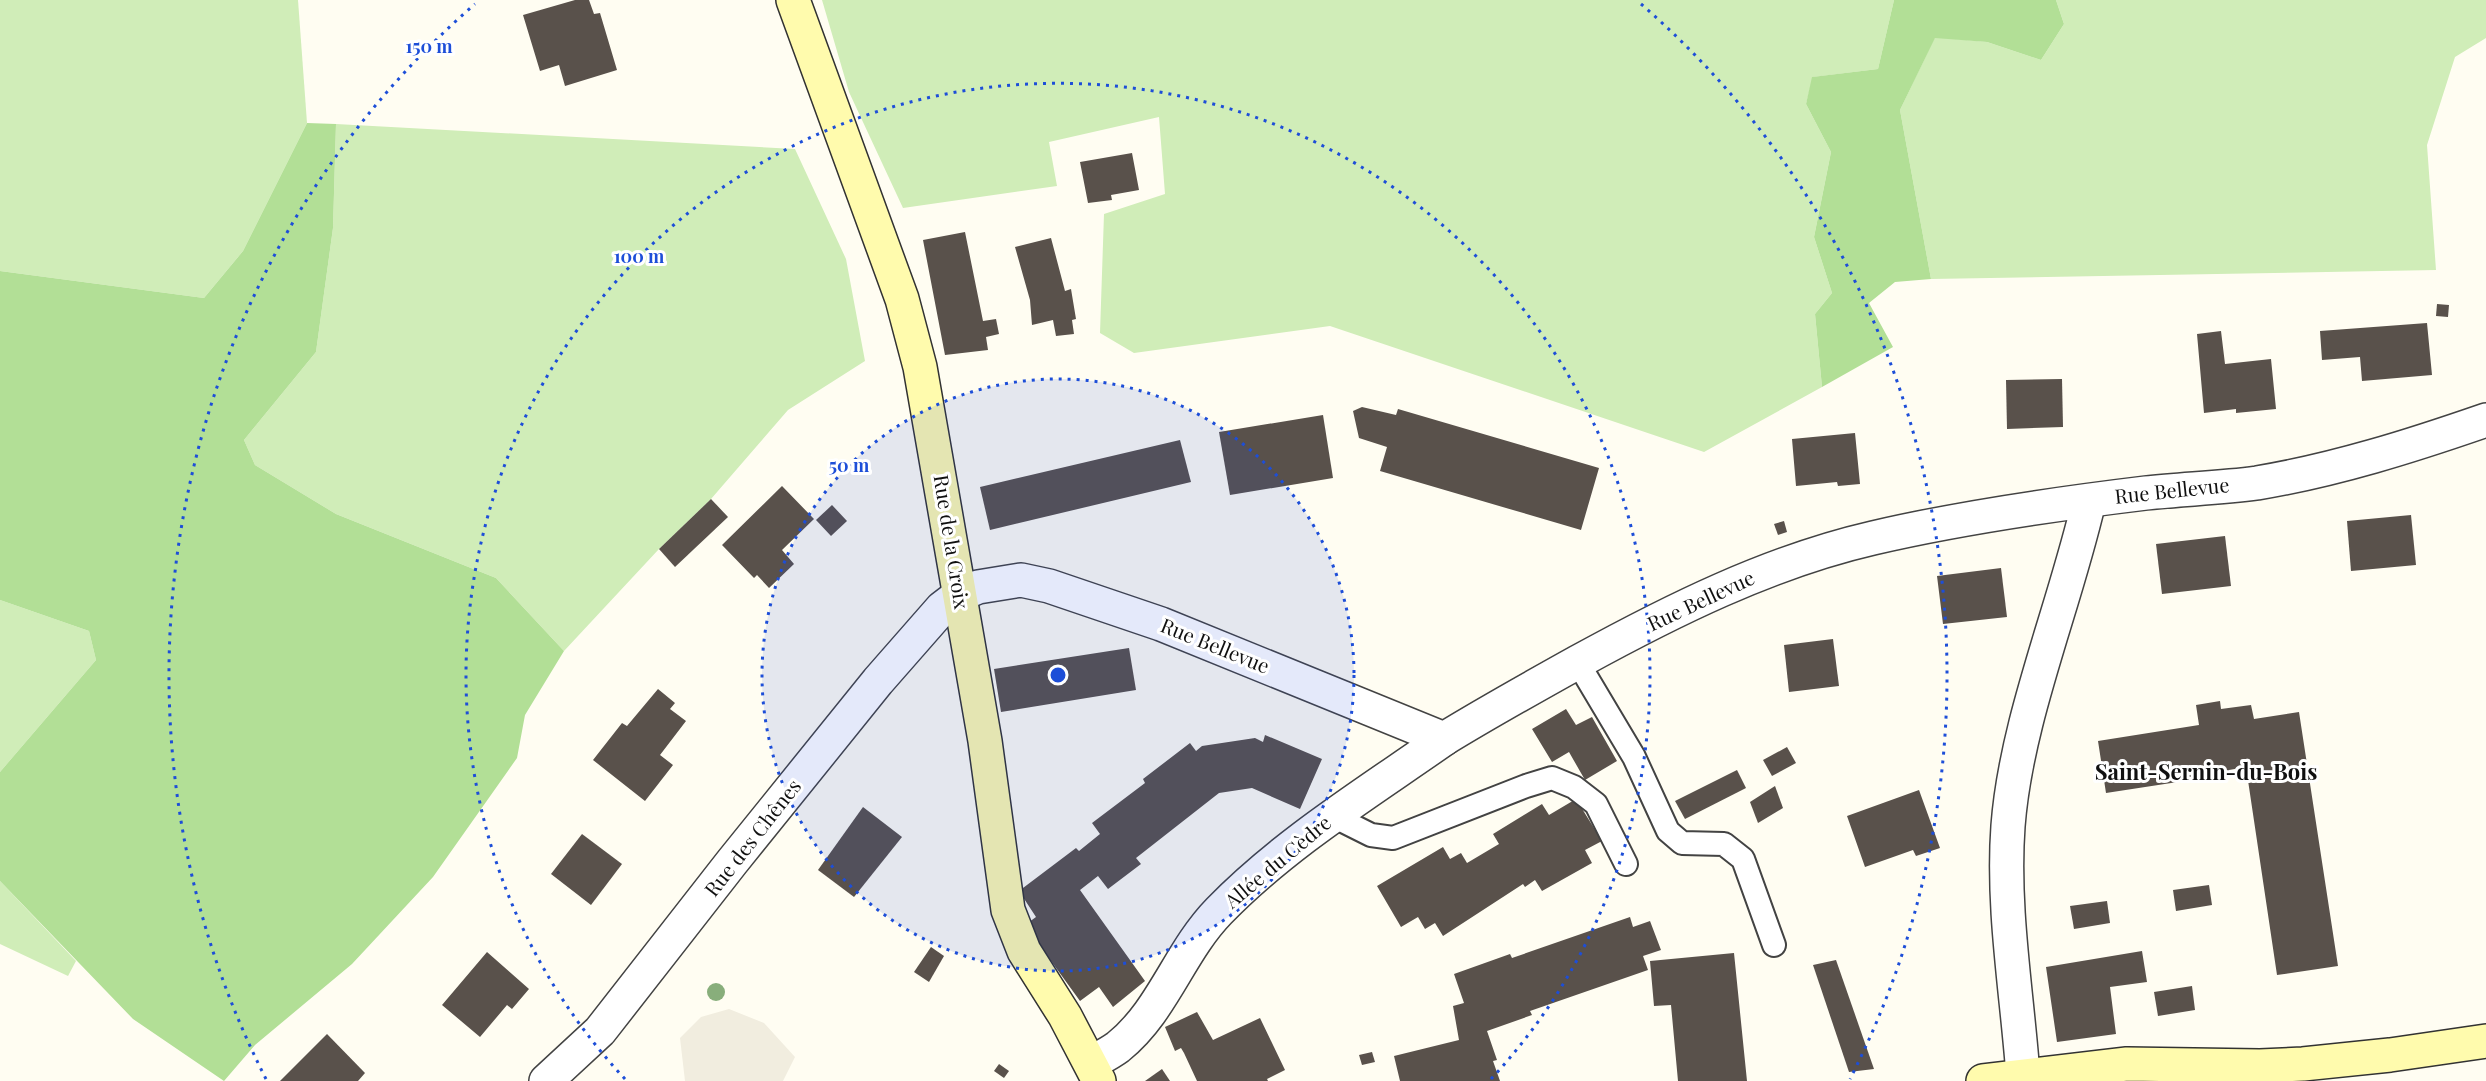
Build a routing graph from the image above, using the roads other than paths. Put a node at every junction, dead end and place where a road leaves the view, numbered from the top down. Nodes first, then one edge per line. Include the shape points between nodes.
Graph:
1 (793, 0) edge
2 (2486, 420) edge
3 (2089, 501) junction
4 (959, 595) junction
5 (1578, 663) junction
6 (1444, 739) junction
7 (1333, 816) junction
8 (1626, 864) dead end
9 (1774, 945) dead end
10 (2486, 1041) edge
11 (1095, 1072) edge
12 (2023, 1075) junction
13 (546, 1081) edge
14 (1983, 1081) edge

1 - 4 street, Rue de la Croix via 902,299 935,441
2 - 3 street, Rue Bellevue via 2345,464 2256,483
3 - 5 street, Rue Bellevue via 1873,538 1802,558 1665,617
3 - 12 street via 2016,766 2008,825 2006,884
4 - 6 street, Rue Bellevue via 978,587 1021,580 1048,586 1161,624
4 - 11 street, Rue de la Croix via 985,741 1008,910 1024,951
4 - 13 street, Rue des Chênes via 942,608 878,681 600,1031
5 - 6 street, Rue Bellevue
5 - 9 lane via 1634,757 1668,831 1682,843 1724,844 1743,860
6 - 7 street, Allée du Cèdre
7 - 8 lane via 1371,835 1393,838 1552,778 1574,787 1596,804
7 - 11 street, Allée du Cèdre via 1254,878 1218,912 1194,940 1141,1024
10 - 12 street via 2303,1064 2127,1064
12 - 14 street

